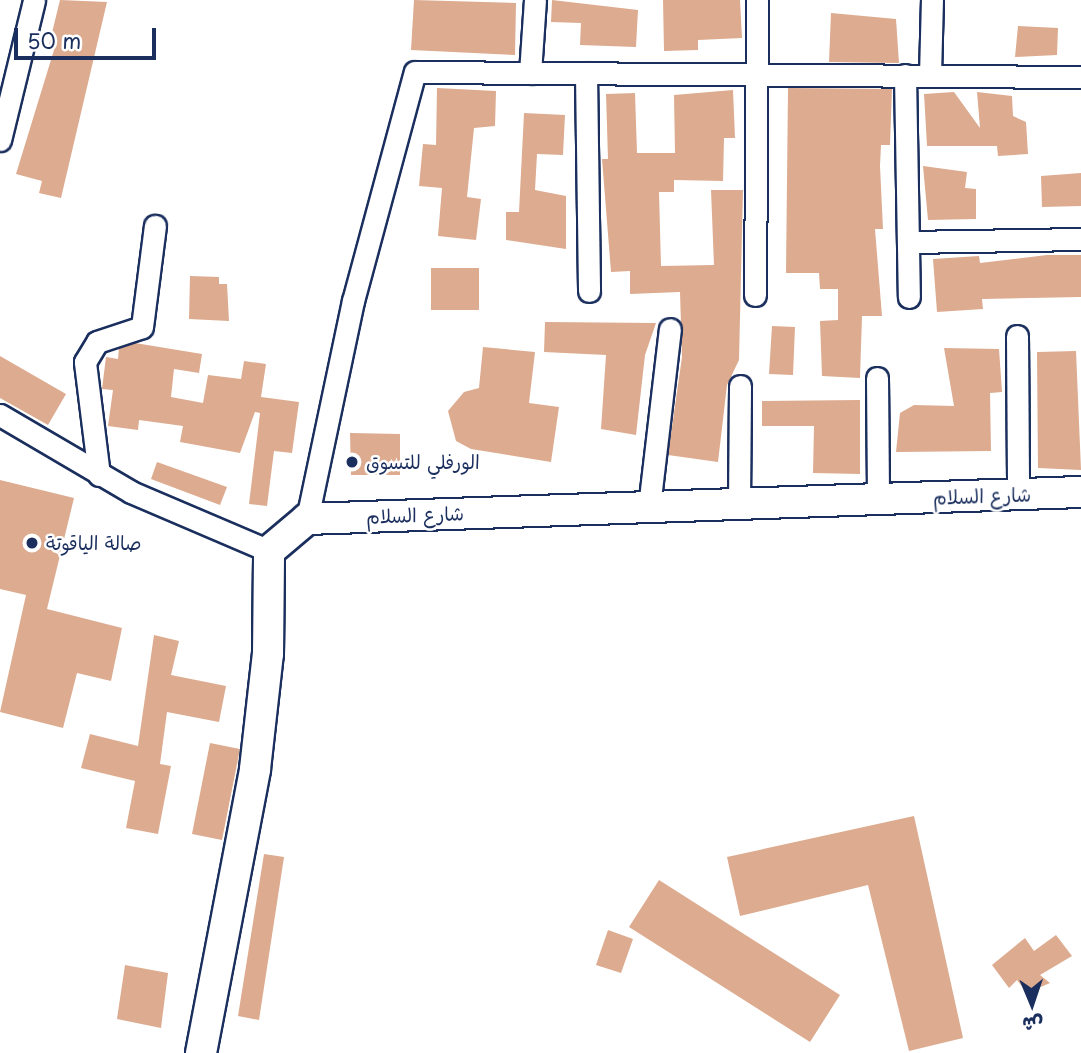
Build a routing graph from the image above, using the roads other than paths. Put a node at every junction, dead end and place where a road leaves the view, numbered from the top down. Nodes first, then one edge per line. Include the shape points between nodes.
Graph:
1 (34, 0) edge
2 (535, 0) edge
3 (757, 0) edge
4 (932, 0) edge
5 (530, 72) junction
6 (586, 73) junction
7 (755, 74) junction
8 (905, 75) junction
9 (930, 75) junction
10 (1081, 77) edge
11 (0, 140) edge
12 (155, 226) dead end
13 (1081, 239) edge
14 (909, 242) junction
15 (589, 291) dead end
16 (755, 295) dead end
17 (909, 297) dead end
18 (670, 329) dead end
19 (1017, 336) dead end
20 (877, 378) dead end
21 (740, 386) dead end
22 (0, 415) edge
23 (99, 475) junction
24 (1081, 492) edge
25 (1018, 494) junction
26 (878, 499) junction
27 (739, 504) junction
28 (649, 507) junction
29 (307, 519) junction
30 (269, 551) junction
31 (201, 1053) edge

1 - 11 street
2 - 5 street
3 - 7 street
4 - 9 street
5 - 6 street
5 - 29 street via 412,75 353,301
6 - 7 street
6 - 15 street
7 - 8 street
7 - 16 street
8 - 9 street
8 - 14 street
9 - 10 street
12 - 23 street via 142,327 97,342 85,362
13 - 14 street
14 - 17 street
18 - 28 street
19 - 25 street
20 - 26 street
21 - 27 street
22 - 23 street
23 - 30 street
24 - 25 main road, شارع السلام
25 - 26 main road, شارع السلام
26 - 27 main road, شارع السلام
27 - 28 main road, شارع السلام
28 - 29 main road, شارع السلام
29 - 30 main road
30 - 31 main road via 268,654 255,769

